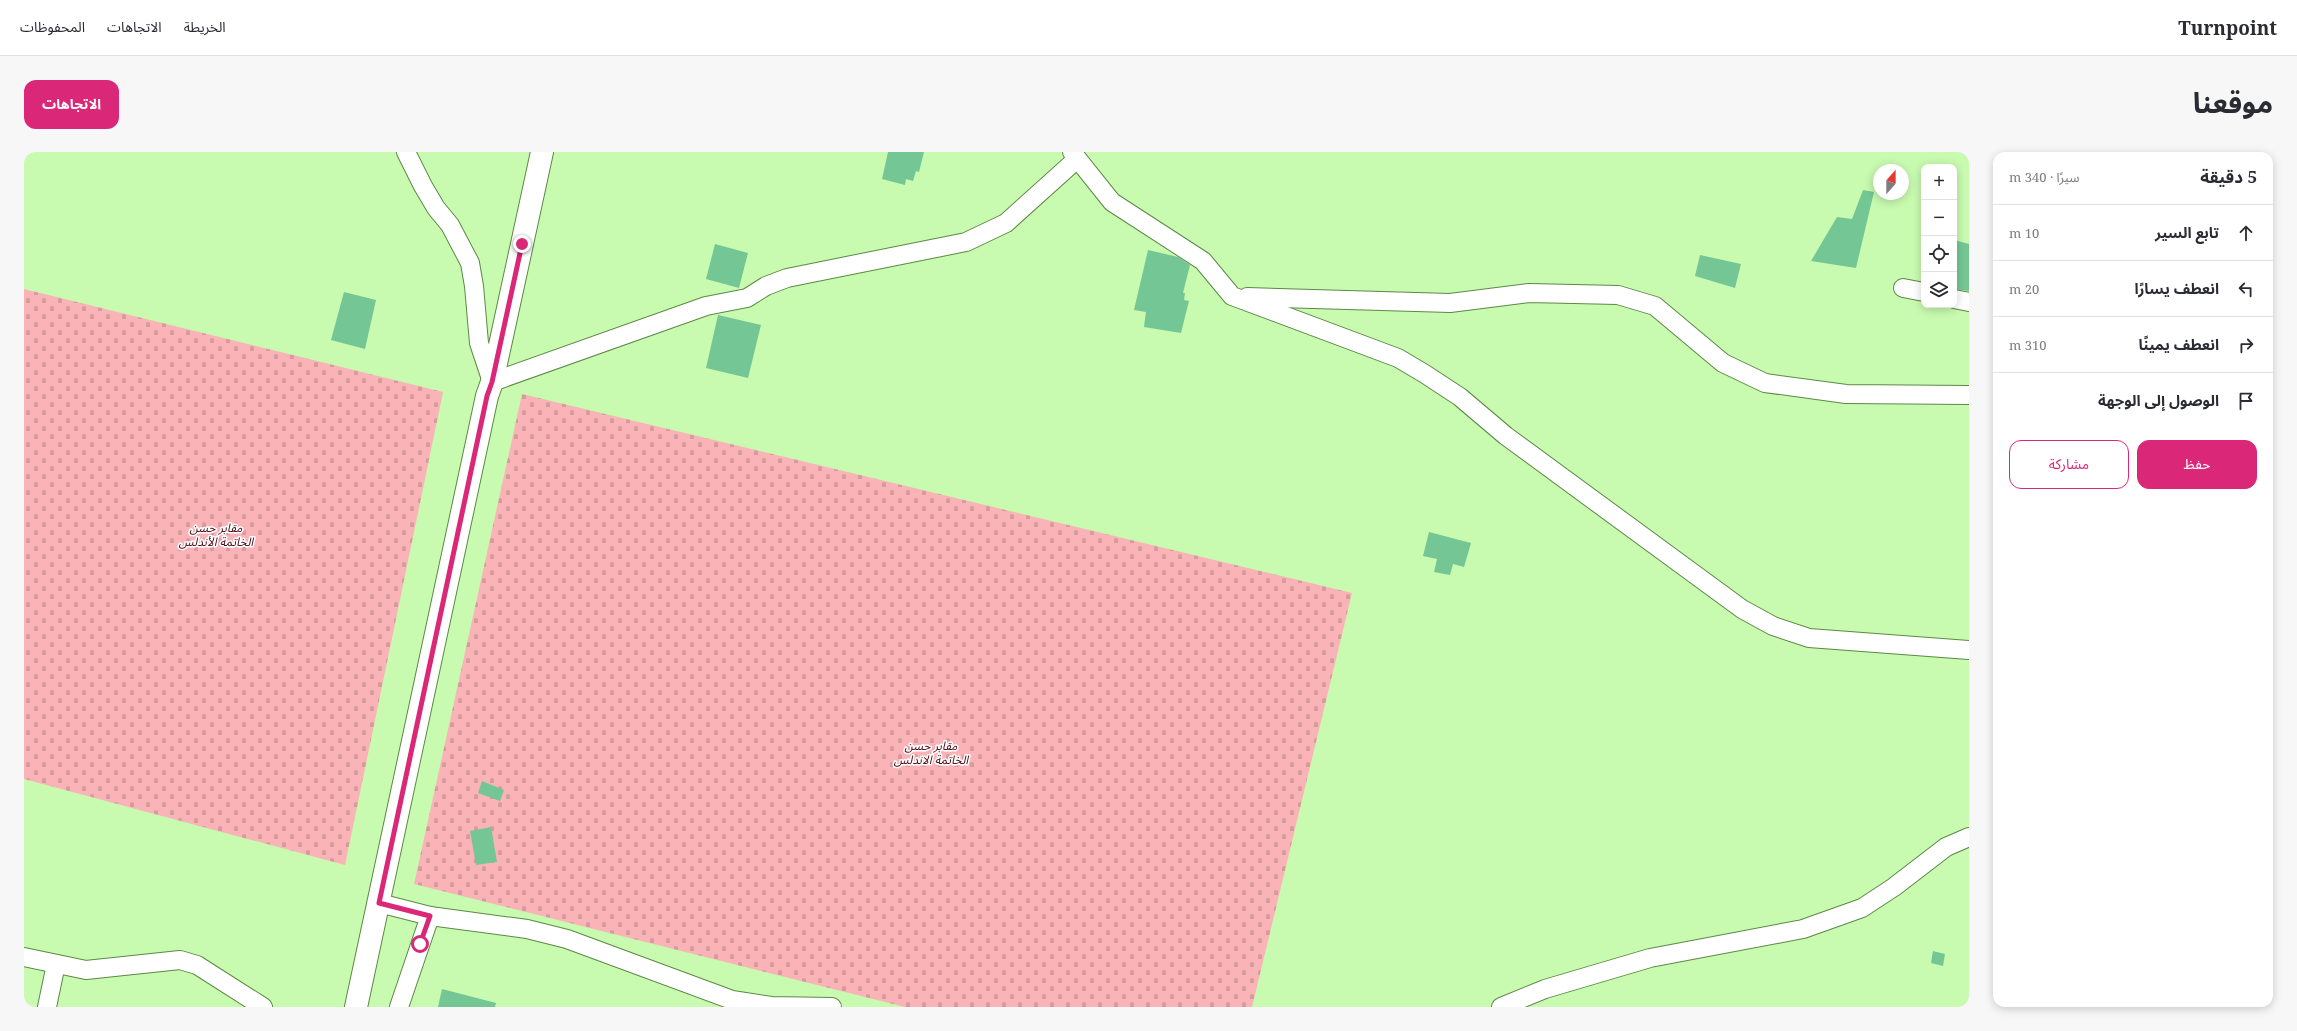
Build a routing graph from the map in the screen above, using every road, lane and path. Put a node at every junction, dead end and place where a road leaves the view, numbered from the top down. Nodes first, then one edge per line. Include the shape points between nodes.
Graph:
1 (406, 152) edge
2 (542, 152) edge
3 (1074, 156) edge
4 (1904, 288) dead end
5 (1921, 291) edge
6 (1232, 296) junction
7 (1957, 300) edge
8 (1969, 302) edge
9 (492, 382) junction
10 (1969, 395) edge
11 (1969, 650) edge
12 (1969, 837) edge
13 (379, 903) junction
14 (430, 916) junction
15 (24, 957) edge
16 (56, 964) junction
17 (47, 1007) edge
18 (263, 1007) edge
19 (356, 1007) edge
20 (399, 1007) edge
21 (832, 1007) edge
22 (1500, 1007) edge

1 - 9 street via 423,186 450,225 470,263 479,343
2 - 9 street
3 - 6 street via 1112,202 1203,261
3 - 9 street via 1006,223 966,242 787,278 766,286 747,298 706,306
4 - 5 street
6 - 10 street via 1450,303 1529,293 1618,295 1655,306 1723,363 1766,383 1846,394
6 - 11 street via 1398,358 1426,374 1460,397 1506,436 1736,604 1773,626 1809,638
7 - 8 street
9 - 13 street
12 - 22 street via 1946,847 1862,908 1803,928 1650,958 1545,989
13 - 14 street
13 - 19 street
14 - 20 street
14 - 21 street via 527,929 567,939 732,1000 771,1006
15 - 16 street
16 - 17 street
16 - 18 street via 86,970 180,960 197,965

